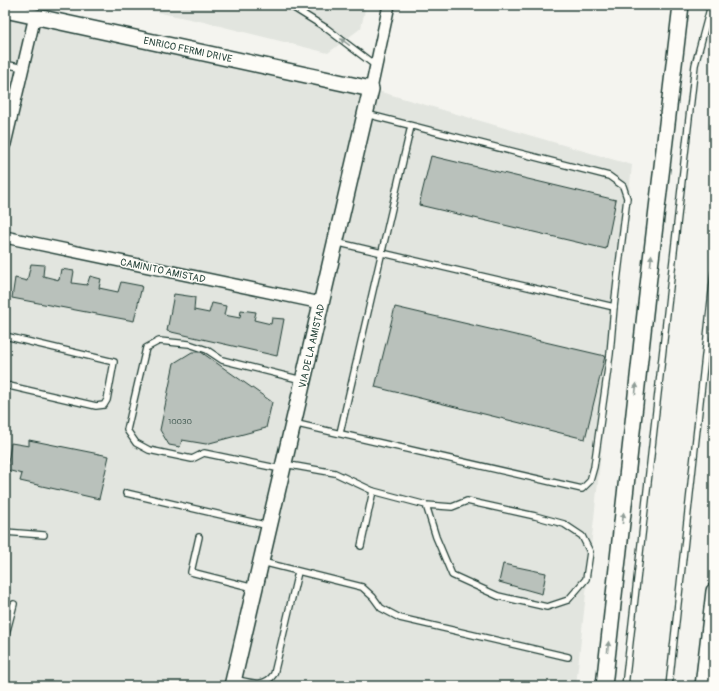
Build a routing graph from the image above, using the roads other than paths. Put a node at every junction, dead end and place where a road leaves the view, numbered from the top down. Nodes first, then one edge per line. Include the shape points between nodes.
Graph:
1 (289, 5) edge
2 (389, 5) edge
3 (681, 5) edge
4 (711, 5) edge
5 (5, 10) edge
6 (36, 11) edge
7 (5, 64) edge
8 (376, 66) junction
9 (23, 68) junction
10 (371, 89) junction
11 (365, 114) junction
12 (411, 126) junction
13 (5, 144) edge
14 (5, 238) edge
15 (335, 242) junction
16 (381, 253) junction
17 (714, 273) edge
18 (321, 303) junction
19 (614, 307) junction
20 (5, 336) edge
21 (303, 380) junction
22 (5, 385) edge
23 (293, 423) junction
24 (340, 433) junction
25 (283, 467) junction
26 (373, 491) junction
27 (126, 494) dead end
28 (426, 505) junction
29 (269, 526) junction
30 (5, 532) edge
31 (44, 535) dead end
32 (199, 537) dead end
33 (361, 546) dead end
34 (260, 562) junction
35 (298, 572) junction
36 (254, 588) junction
37 (714, 591) edge
38 (14, 604) dead end
39 (5, 638) edge
40 (568, 656) dead end
41 (232, 682) edge
42 (604, 686) edge
43 (625, 686) edge
44 (670, 686) edge
45 (703, 686) edge

8 -> 1 lane via 326,28
2 - 8 street, VIA DE LA AMISTAD
42 -> 3 main road
4 - 43 lane via 695,65
5 - 6 main road, ENRICO FERMI DRIVE
6 - 9 street
6 - 10 main road, ENRICO FERMI DRIVE
7 - 9 lane
8 - 10 street, VIA DE LA AMISTAD
9 - 13 street
10 - 11 main road, VIA DE LA AMISTAD
11 - 12 lane
11 - 15 main road, VIA DE LA AMISTAD
12 - 16 lane
12 - 19 lane via 609,176 623,186 627,198
14 - 18 street, CAMINITO AMISTAD
15 - 16 lane
15 - 18 main road, VIA DE LA AMISTAD
16 - 19 lane
16 - 24 lane
17 - 44 lane
18 - 21 main road, VIA DE LA AMISTAD
19 - 24 lane via 594,466 590,481 582,490
20 - 22 lane via 114,362 104,405 96,406
21 - 23 main road, VIA DE LA AMISTAD
21 - 25 lane via 222,360 207,350 189,344 159,341 146,348 128,430 136,443 149,450 192,459 204,453
23 - 24 lane
23 - 25 main road, VIA DE LA AMISTAD
25 - 26 lane via 335,473
25 - 29 main road, VIA DE LA AMISTAD
26 - 28 lane
26 - 33 lane
27 - 29 lane
28 - 28 lane via 452,575 498,596 547,607 568,600 586,579 590,552 582,536 564,524 467,501 452,507
29 - 34 main road, VIA DE LA AMISTAD
30 - 31 lane
32 - 36 lane via 191,572
34 - 35 lane
34 - 36 main road, VIA DE LA AMISTAD
35 - 40 lane via 362,587 381,608 400,618
35 - 41 lane via 274,674 270,680 262,684
36 - 41 main road, VIA DE LA AMISTAD
37 - 45 main road
38 - 39 lane

